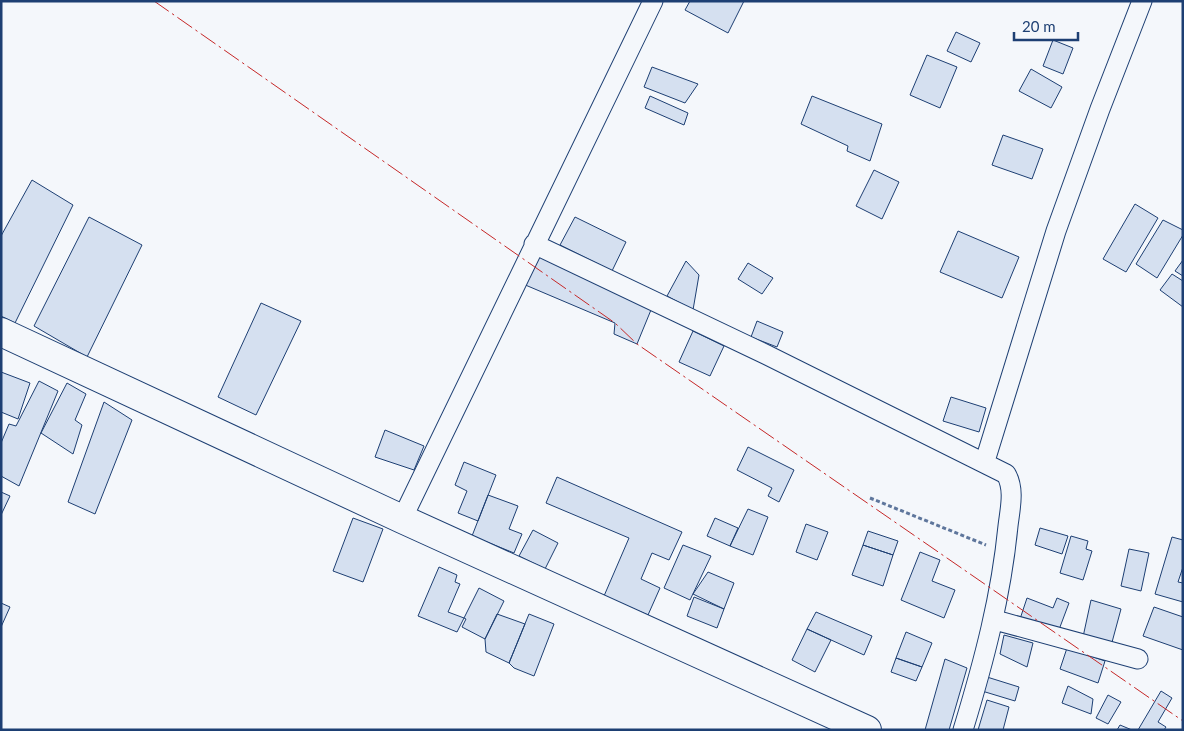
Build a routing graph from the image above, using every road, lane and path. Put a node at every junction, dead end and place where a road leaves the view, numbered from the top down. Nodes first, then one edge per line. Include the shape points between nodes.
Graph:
1 (653, 1) edge
2 (1142, 1) edge
3 (534, 244) junction
4 (1, 332) edge
5 (985, 461) junction
6 (870, 498) dead end
7 (402, 519) junction
8 (1005, 553) junction
9 (995, 620) junction
10 (1138, 659) dead end
11 (867, 730) edge
12 (963, 730) edge

1 - 3 street
2 - 5 street via 1056,231
3 - 5 street
3 - 7 street
4 - 7 street
5 - 8 street via 1006,474 1010,481
6 - 8 path
7 - 11 street
8 - 9 street
9 - 10 street
9 - 12 street

